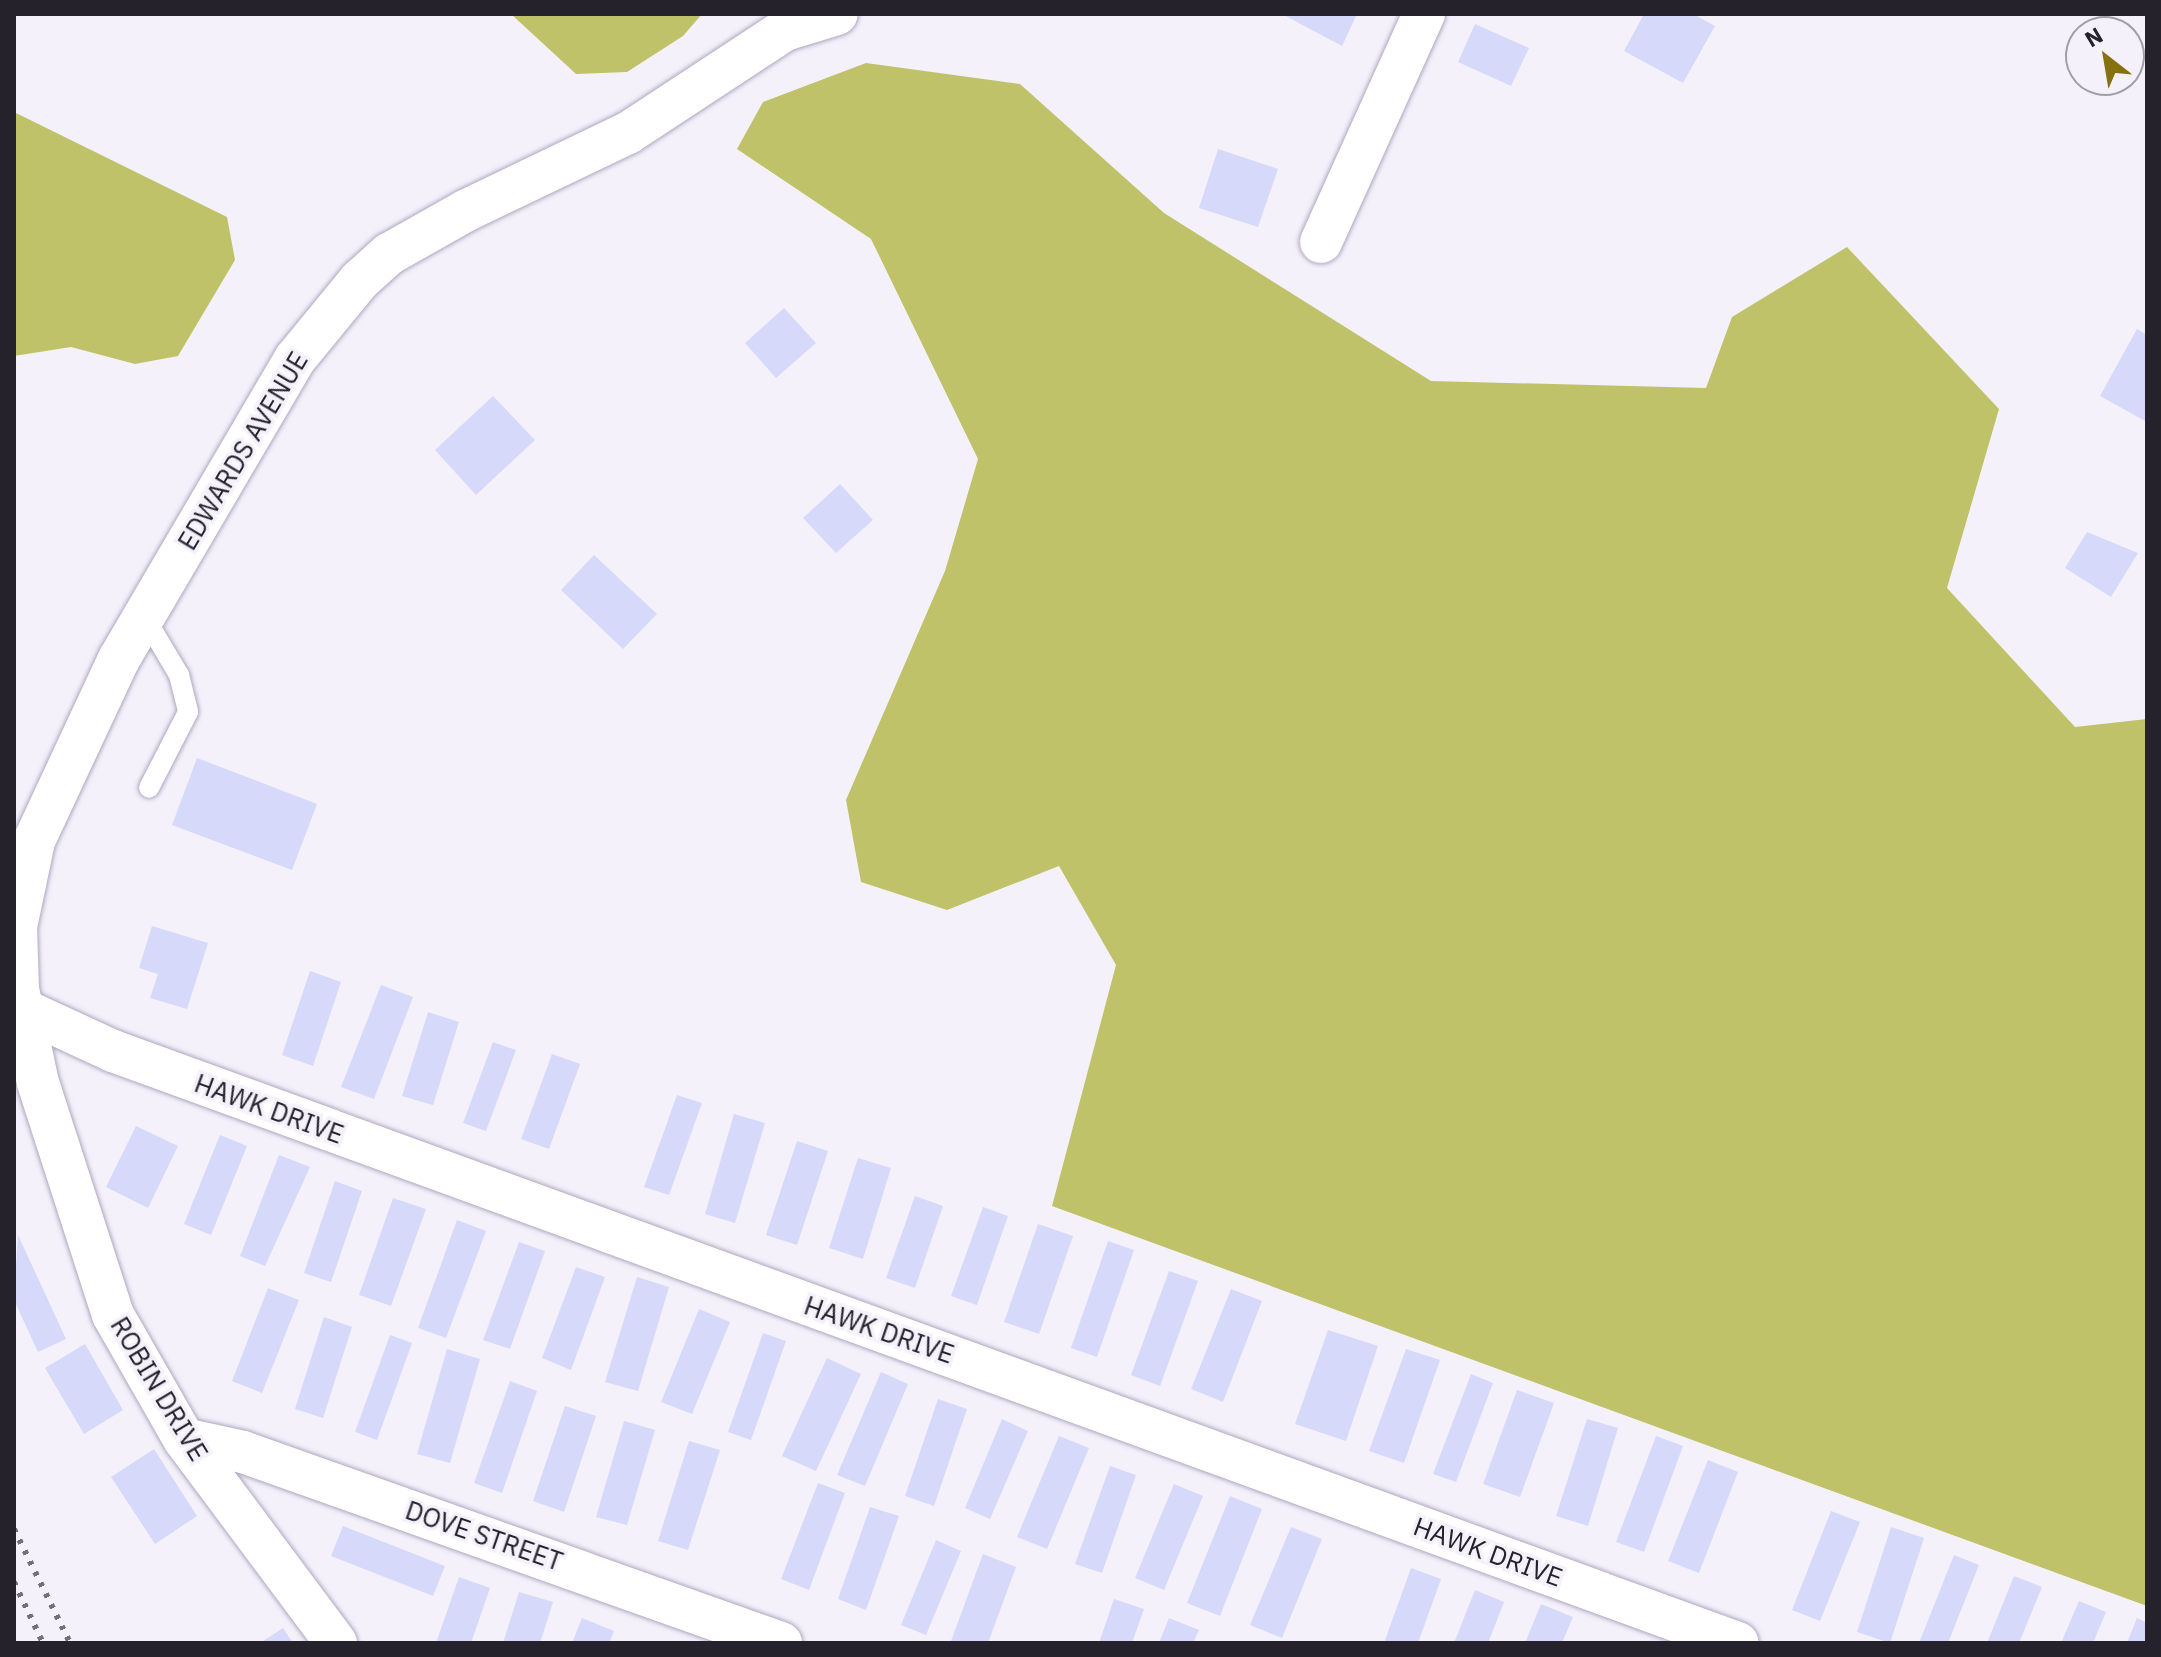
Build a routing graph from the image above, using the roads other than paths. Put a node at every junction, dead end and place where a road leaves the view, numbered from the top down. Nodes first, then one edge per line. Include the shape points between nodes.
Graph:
1 (837, 14) edge
2 (1424, 14) edge
3 (1321, 242) dead end
4 (144, 616) junction
5 (149, 788) dead end
6 (22, 1009) junction
7 (184, 1439) junction
8 (336, 1643) edge
9 (781, 1643) edge
10 (1738, 1643) edge

1 - 4 street, EDWARDS AVENUE via 785,30 628,133 467,210 382,261 295,359
2 - 3 street
4 - 5 lane via 179,675 188,712
4 - 6 street, EDWARDS AVENUE via 34,841 16,927
6 - 7 street, ROBIN DRIVE via 43,1098 113,1315
6 - 10 street, HAWK DRIVE via 216,1090
7 - 8 street, ROBIN DRIVE
7 - 9 street, DOVE STREET via 258,1457

